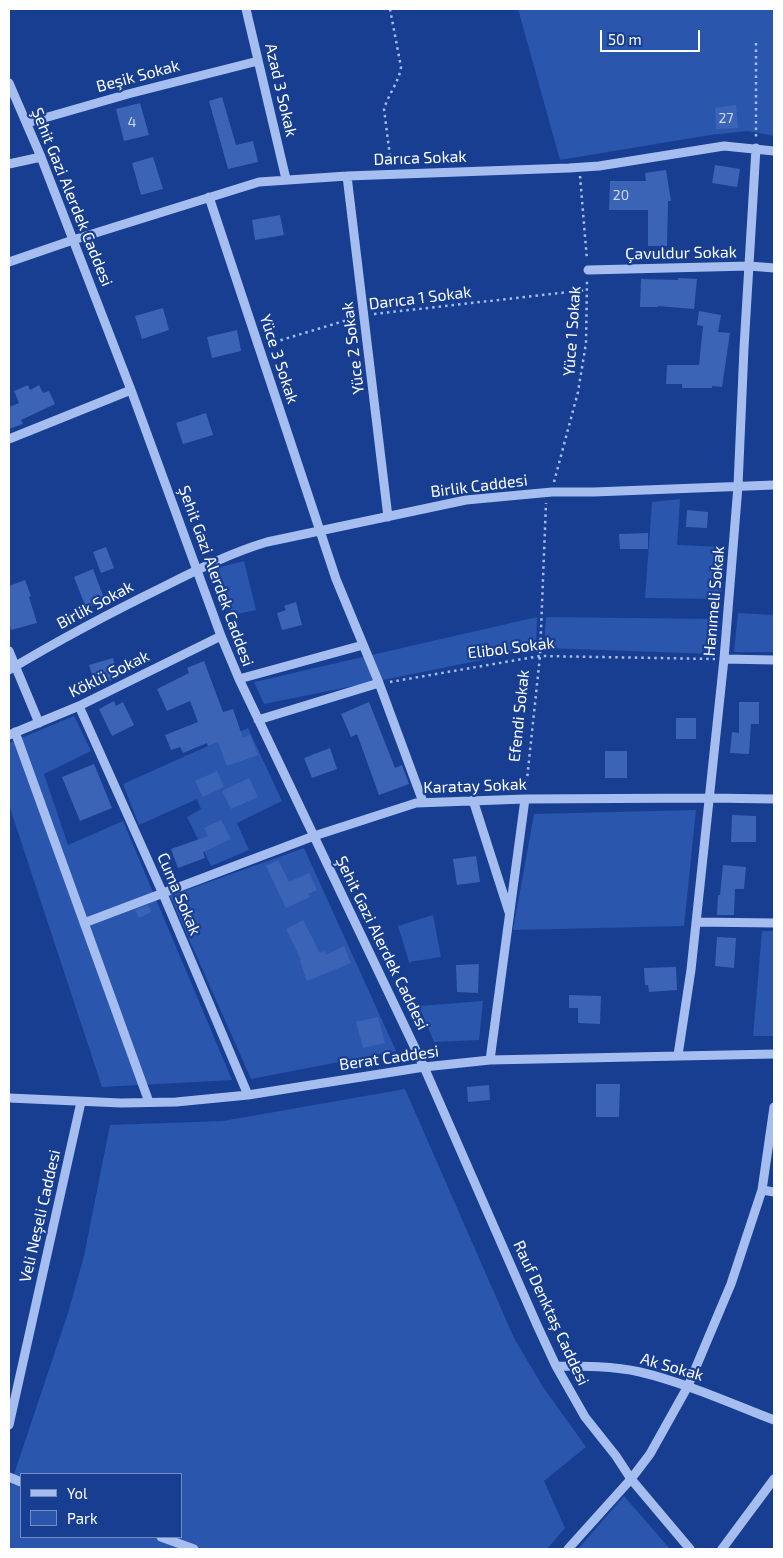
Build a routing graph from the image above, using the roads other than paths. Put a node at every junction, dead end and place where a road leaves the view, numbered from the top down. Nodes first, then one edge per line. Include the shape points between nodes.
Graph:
1 (246, 9) edge
2 (258, 60) junction
3 (9, 83) edge
4 (27, 123) junction
5 (756, 148) junction
6 (774, 151) edge
7 (41, 157) junction
8 (9, 164) edge
9 (347, 176) junction
10 (286, 179) junction
11 (209, 197) junction
12 (73, 240) junction
13 (9, 262) edge
14 (749, 266) junction
15 (774, 268) edge
16 (588, 270) road end
17 (131, 390) junction
18 (9, 439) edge
19 (774, 485) edge
20 (738, 486) junction
21 (388, 517) junction
22 (320, 532) junction
23 (197, 570) junction
24 (221, 636) junction
25 (363, 645) junction
26 (9, 651) edge
27 (724, 659) junction
28 (774, 660) edge
29 (12, 668) edge
30 (239, 679) junction
31 (379, 684) junction
32 (79, 706) junction
33 (258, 720) junction
34 (39, 722) junction
35 (12, 734) edge
36 (709, 798) junction
37 (525, 799) junction
38 (774, 799) edge
39 (473, 800) junction
40 (423, 802) junction
41 (314, 836) junction
42 (163, 894) junction
43 (509, 915) junction
44 (696, 922) junction
45 (84, 923) junction
46 (774, 923) edge
47 (774, 1054) edge
48 (678, 1055) junction
49 (490, 1060) junction
50 (424, 1066) junction
51 (248, 1095) junction
52 (9, 1098) edge
53 (81, 1102) junction
54 (148, 1102) junction
55 (774, 1107) edge
56 (762, 1190) junction
57 (774, 1192) edge
58 (556, 1366) junction
59 (688, 1386) junction
60 (774, 1420) edge
61 (9, 1426) edge
62 (631, 1479) junction
63 (774, 1479) edge
64 (165, 1538) edge
65 (194, 1549) edge
66 (568, 1549) edge
67 (690, 1549) edge
68 (722, 1549) edge

1 - 2 street, Azad 3 Sokak
2 - 4 street, Beşik Sokak
2 - 10 street, Azad 3 Sokak
3 - 4 street, Şehit Gazi Alerdek Caddesi
4 - 7 street, Şehit Gazi Alerdek Caddesi
5 - 6 street, Darıca Sokak
5 - 9 street, Darıca Sokak via 710,147 579,167
5 - 14 street, Hanımeli Sokak
7 - 8 street
7 - 12 street, Şehit Gazi Alerdek Caddesi
9 - 10 street, Darıca Sokak
9 - 21 street, Yüce 2 Sokak
10 - 11 street, Darıca Sokak via 259,182
11 - 12 street, Darıca Sokak
11 - 22 street, Yüce 3 Sokak
12 - 13 street, Darıca Sokak
12 - 17 street, Şehit Gazi Alerdek Caddesi
14 - 15 street, Çavuldur Sokak
14 - 16 street, Çavuldur Sokak
14 - 20 street, Hanımeli Sokak
17 - 18 street
17 - 23 street, Şehit Gazi Alerdek Caddesi
19 - 20 street, Birlik Caddesi
20 - 21 street, Birlik Caddesi via 516,494 466,500
20 - 27 street, Hanımeli Sokak
21 - 22 street, Birlik Caddesi
22 - 23 street, Birlik Caddesi via 248,548
22 - 25 street, Yüce 3 Sokak
23 - 24 street, Şehit Gazi Alerdek Caddesi
23 - 29 street, Birlik Sokak via 87,625
24 - 30 street, Şehit Gazi Alerdek Caddesi
24 - 32 street, Köklü Sokak
25 - 30 street
25 - 31 street, Yüce 3 Sokak
26 - 29 street
27 - 28 street
27 - 36 street, Hanımeli Sokak
29 - 34 street
30 - 33 street, Şehit Gazi Alerdek Caddesi
31 - 33 street
31 - 40 street, Yüce 3 Sokak
32 - 34 street, Köklü Sokak
32 - 42 street, Cuma Sokak
33 - 41 street, Şehit Gazi Alerdek Caddesi
34 - 35 street, Köklü Sokak
35 - 45 street
36 - 37 street, Karatay Sokak
36 - 38 street, Karatay Sokak
36 - 44 street, Hanımeli Sokak
37 - 39 street, Karatay Sokak
37 - 43 street
39 - 40 street, Karatay Sokak
39 - 43 street
40 - 41 street, Karatay Sokak
41 - 42 street, Karatay Sokak
41 - 50 street, Şehit Gazi Alerdek Caddesi
42 - 45 street, Karatay Sokak
42 - 51 street, Cuma Sokak
43 - 49 street
44 - 46 street
44 - 48 street, Hanımeli Sokak
45 - 54 street
47 - 48 street, Berat Caddesi
48 - 49 street, Berat Caddesi
49 - 50 street, Berat Caddesi
50 - 51 street, Berat Caddesi
50 - 58 street, Rauf Denktaş Caddesi
51 - 54 street, Berat Caddesi
52 - 53 street, Berat Caddesi
53 - 54 street, Berat Caddesi
53 - 61 street, Veli Neşeli Caddesi
55 - 56 street
56 - 57 street
56 - 59 street via 731,1284
58 - 59 street, Ak Sokak via 641,1372
58 - 62 street, Rauf Denktaş Caddesi via 585,1416
59 - 60 street, Ak Sokak
59 - 62 street via 650,1454
62 - 66 street
62 - 67 street, Rauf Denktaş Caddesi
63 - 68 street
64 - 65 street

